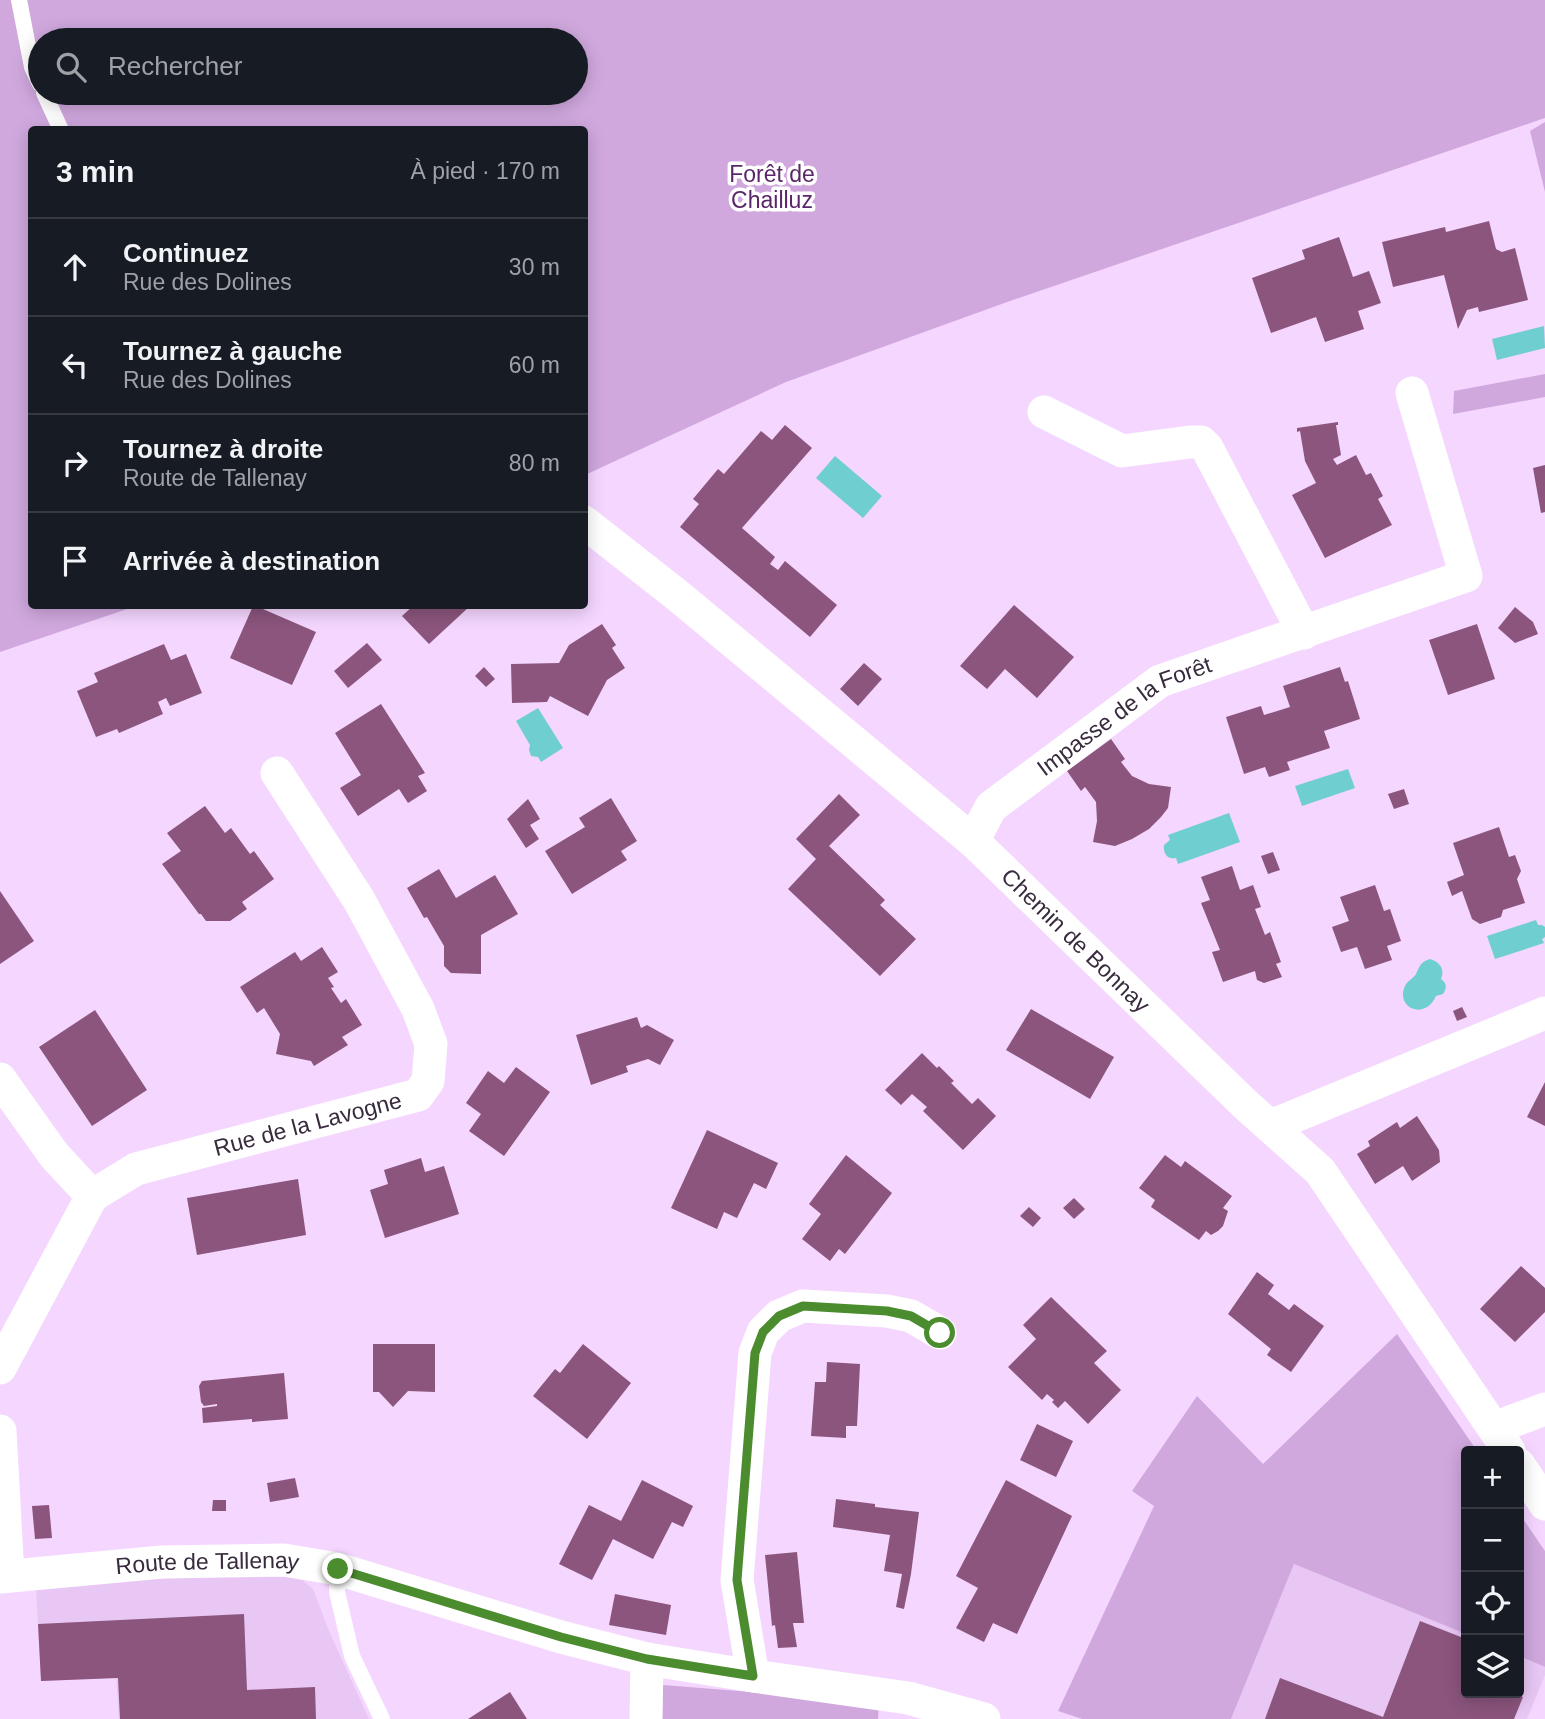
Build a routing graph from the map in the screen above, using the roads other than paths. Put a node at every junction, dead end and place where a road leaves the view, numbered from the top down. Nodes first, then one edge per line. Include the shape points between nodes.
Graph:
1 (19, 0) edge
2 (28, 46) edge
3 (50, 105) edge
4 (59, 126) edge
5 (1412, 393) dead end
6 (1044, 412) dead end
7 (588, 525) edge
8 (1304, 633) junction
9 (277, 773) dead end
10 (973, 841) junction
11 (1545, 1013) edge
12 (0, 1079) edge
13 (1271, 1126) junction
14 (92, 1196) junction
15 (940, 1333) dead end
16 (0, 1368) edge
17 (1545, 1409) edge
18 (0, 1431) edge
19 (1502, 1440) edge
20 (1524, 1472) edge
21 (1545, 1504) edge
22 (338, 1569) junction
23 (4, 1576) edge
24 (647, 1659) junction
25 (753, 1676) junction
26 (382, 1719) edge
27 (646, 1719) edge
28 (984, 1719) edge

1 - 2 lane
3 - 4 lane
5 - 8 street, Impasse de la Forêt via 1466,576
6 - 8 street via 1122,451 1201,442
7 - 10 street, Chemin de Bonnay
8 - 10 street, Impasse de la Forêt via 1160,681 990,807
9 - 14 street, Rue de la Lavogne via 359,900 418,1009 431,1044 428,1081 418,1096 135,1169
10 - 13 street, Chemin de Bonnay
11 - 13 street
12 - 14 street via 54,1155
13 - 19 street, Chemin de Bonnay via 1320,1171
14 - 16 street
15 - 25 street via 911,1316 887,1311 803,1306 779,1316 763,1332 755,1353 737,1580
17 - 19 street, Chemin de Bonnay
18 - 23 street
20 - 21 street
22 - 23 street, Route de Tallenay via 284,1560 176,1562
22 - 24 street, Route de Tallenay
22 - 26 lane via 337,1592 352,1656
24 - 25 street, Route de Tallenay
24 - 27 street
25 - 28 street, Route de Tallenay

